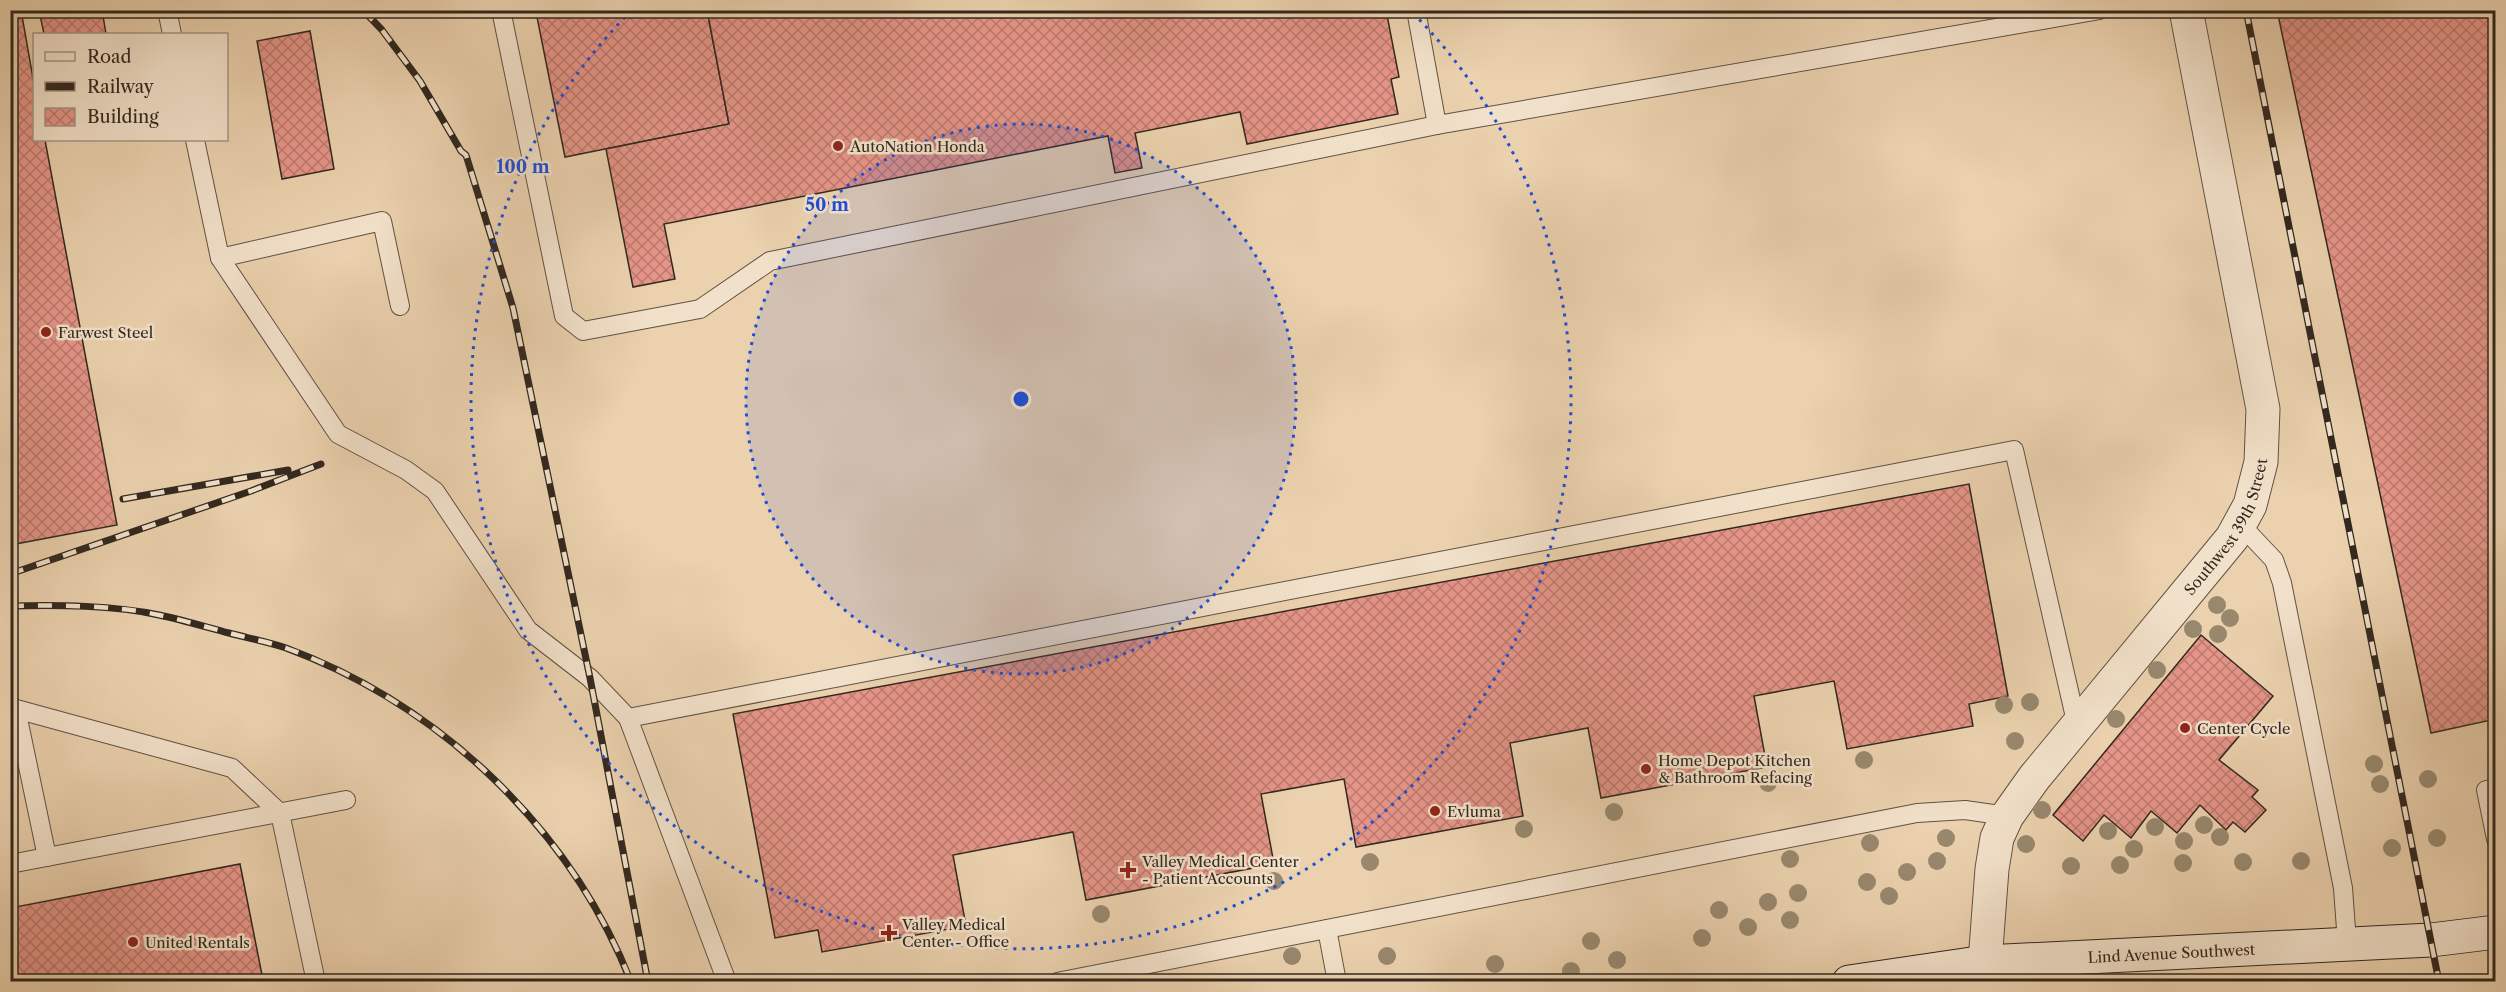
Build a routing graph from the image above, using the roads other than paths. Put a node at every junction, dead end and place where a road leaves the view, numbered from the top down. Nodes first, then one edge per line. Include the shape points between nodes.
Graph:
1 (167, 10) edge
2 (501, 10) edge
3 (1416, 10) edge
4 (2100, 10) edge
5 (2186, 10) edge
6 (172, 33) edge
7 (1437, 125) junction
8 (195, 141) edge
9 (220, 258) junction
10 (400, 306) dead end
11 (2240, 524) junction
12 (13, 710) edge
13 (628, 718) junction
14 (2077, 726) junction
15 (2496, 788) edge
16 (346, 800) dead end
17 (280, 813) junction
18 (2007, 816) junction
19 (2496, 839) edge
20 (47, 857) junction
21 (10, 864) edge
22 (1326, 929) junction
23 (2496, 932) edge
24 (2347, 943) junction
25 (1986, 972) edge
26 (316, 981) edge
27 (727, 981) edge
28 (1057, 981) edge
29 (1337, 981) edge
30 (1849, 981) edge

1 - 6 lane
2 - 7 lane via 564,316 583,331 700,309 770,261
3 - 7 lane
4 - 7 lane
5 - 11 street, Southwest 39th Street via 2263,409 2261,462 2250,505
8 - 9 lane
9 - 10 lane via 381,221
9 - 13 lane via 338,434 406,470 435,491 528,630 590,678
11 - 14 street, Southwest 39th Street
11 - 24 lane via 2274,560 2282,584 2343,888
12 - 17 lane via 232,768
12 - 20 lane
13 - 14 lane via 2014,450
13 - 27 lane
14 - 18 street, Southwest 39th Street
15 - 19 lane via 2486,790
16 - 17 lane
17 - 20 lane
17 - 26 lane
18 - 22 lane via 1965,810 1917,813
18 - 25 street, Southwest 39th Street via 1997,838 1994,858
20 - 21 lane
22 - 28 lane
22 - 29 lane
23 - 24 street, Lind Avenue Southwest via 2430,940
24 - 25 street, Lind Avenue Southwest
25 - 30 street, Lind Avenue Southwest

